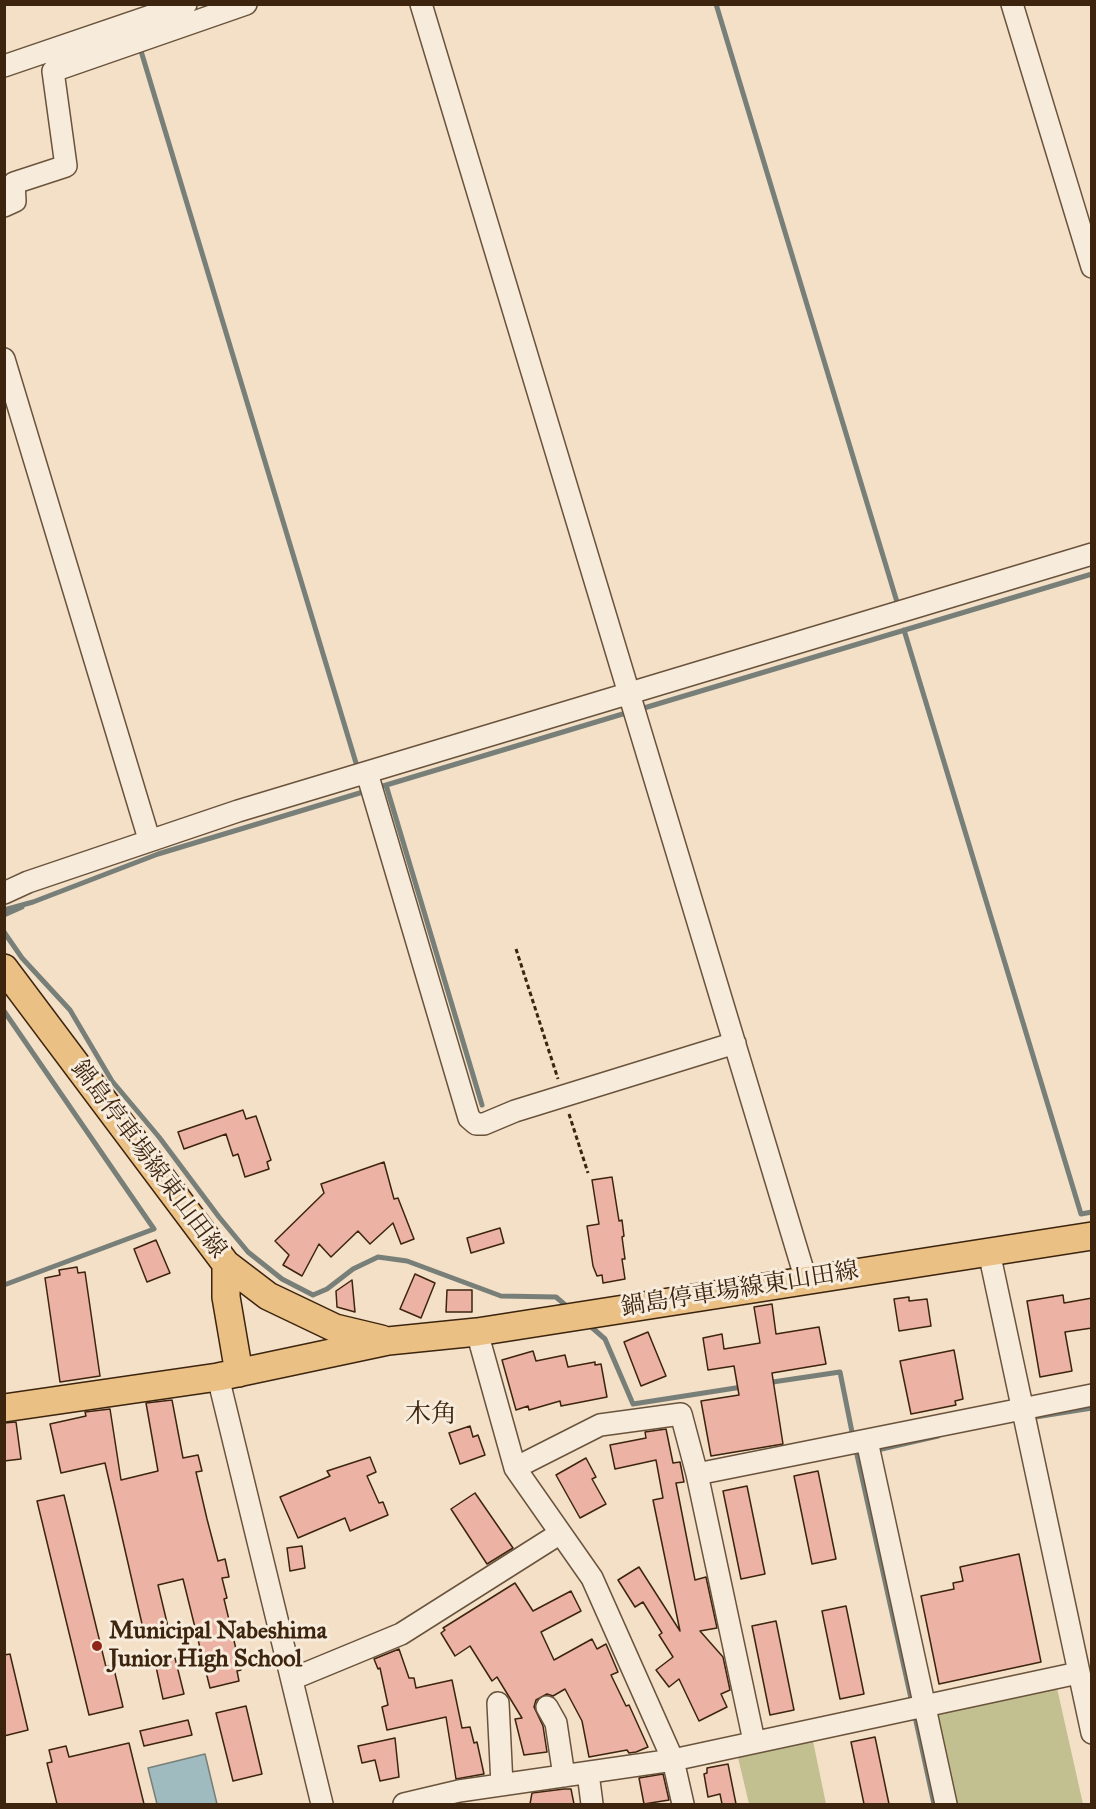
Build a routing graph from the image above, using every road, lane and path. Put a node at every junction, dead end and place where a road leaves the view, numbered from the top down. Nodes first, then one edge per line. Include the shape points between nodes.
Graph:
1 (186, 4) edge
2 (246, 4) edge
3 (421, 4) edge
4 (1012, 4) edge
5 (4, 66) edge
6 (4, 206) edge
7 (1092, 267) edge
8 (4, 359) edge
9 (1092, 554) edge
10 (631, 693) junction
11 (367, 773) junction
12 (149, 840) junction
13 (4, 893) edge
14 (516, 949) dead end
15 (4, 968) edge
16 (735, 1044) junction
17 (564, 1096) junction
18 (588, 1173) dead end
19 (1092, 1236) edge
20 (989, 1252) junction
21 (225, 1264) junction
22 (806, 1280) junction
23 (477, 1332) junction
24 (388, 1341) junction
25 (228, 1375) junction
26 (1092, 1395) edge
27 (1022, 1407) junction
28 (4, 1408) edge
29 (859, 1443) junction
30 (515, 1468) junction
31 (697, 1474) junction
32 (559, 1534) junction
33 (1078, 1672) junction
34 (292, 1679) junction
35 (498, 1703) dead end
36 (547, 1707) dead end
37 (916, 1707) junction
38 (1092, 1733) edge
39 (754, 1741) junction
40 (674, 1760) junction
41 (588, 1773) junction
42 (564, 1776) junction
43 (502, 1785) junction
44 (322, 1804) edge
45 (404, 1804) edge
46 (592, 1804) edge
47 (683, 1804) edge
48 (946, 1804) edge

1 - 5 street
2 - 6 street via 53,71 66,166 14,183 15,201
3 - 10 street
4 - 7 street
8 - 12 street
9 - 10 street
10 - 11 street
10 - 16 street
11 - 12 street
11 - 17 street via 469,1118 484,1124
12 - 13 street
14 - 17 path
15 - 21 main road, 鍋島停車場線東山田線
16 - 17 street
16 - 22 street
17 - 18 path
19 - 20 main road, 鍋島停車場線東山田線
20 - 22 main road, 鍋島停車場線東山田線
20 - 27 street
21 - 24 main road, 鍋島停車場線東山田線 via 268,1296 335,1328
21 - 25 main road
22 - 23 main road, 鍋島停車場線東山田線
23 - 24 main road, 鍋島停車場線東山田線
23 - 30 street
24 - 25 main road, 鍋島停車場線東山田線
25 - 28 main road, 鍋島停車場線東山田線
25 - 34 street
26 - 27 street
27 - 29 street
27 - 33 street
29 - 31 street
29 - 37 street
30 - 31 street via 600,1425 681,1414
30 - 32 street
31 - 39 street
32 - 34 street via 401,1634
32 - 40 street via 592,1578
33 - 37 street
33 - 38 street
34 - 44 street
35 - 43 street
36 - 42 street via 556,1722
37 - 39 street
37 - 48 street
39 - 40 street
40 - 41 street
40 - 47 street
41 - 42 street
41 - 46 street
42 - 43 street
43 - 45 street

